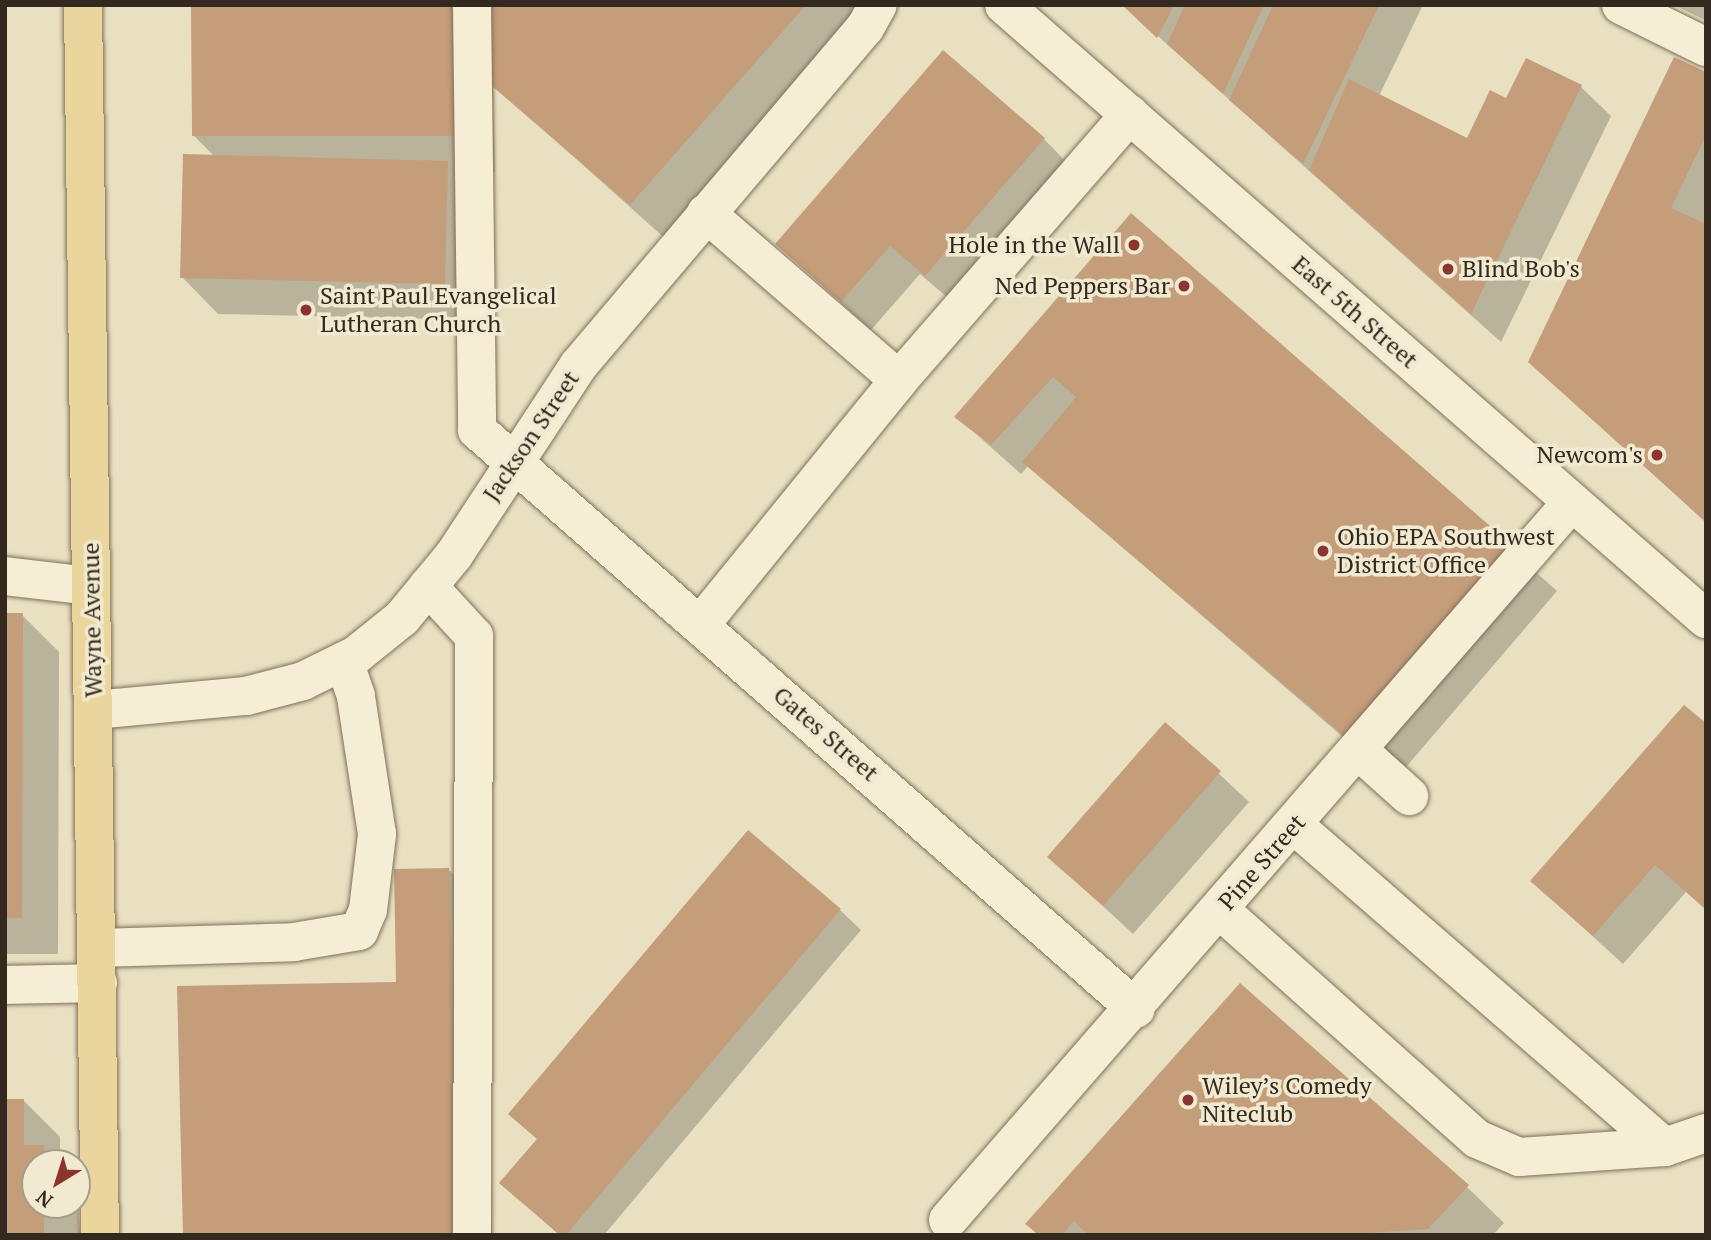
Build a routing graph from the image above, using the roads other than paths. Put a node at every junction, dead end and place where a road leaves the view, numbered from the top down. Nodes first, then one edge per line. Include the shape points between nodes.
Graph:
1 (83, 5) edge
2 (472, 5) edge
3 (878, 5) edge
4 (1004, 5) edge
5 (1621, 5) edge
6 (1706, 47) edge
7 (1130, 114) junction
8 (706, 213) junction
9 (899, 380) junction
10 (512, 463) junction
11 (1572, 502) junction
12 (5, 576) edge
13 (90, 586) junction
14 (428, 586) junction
15 (1706, 619) edge
16 (701, 624) junction
17 (344, 661) junction
18 (94, 710) junction
19 (1358, 750) junction
20 (1409, 796) dead end
21 (1294, 825) junction
22 (1220, 911) junction
23 (98, 965) junction
24 (5, 985) edge
25 (1136, 1009) junction
26 (1706, 1133) edge
27 (1665, 1147) junction
28 (948, 1220) dead end
29 (100, 1235) edge
30 (472, 1235) edge

1 - 13 main road, Wayne Avenue
2 - 10 street, Gates Street via 477,430
3 - 8 street, Jackson Street via 865,28
4 - 7 street, East 5th Street
5 - 6 street
7 - 9 street
7 - 11 street, East 5th Street
8 - 9 street
8 - 10 street, Jackson Street via 578,366
9 - 16 street
10 - 14 street, Jackson Street via 454,555
10 - 16 street, Gates Street
11 - 15 street, East 5th Street
11 - 19 street, Pine Street
12 - 13 street
13 - 18 main road, Wayne Avenue
14 - 17 street, Jackson Street via 402,618
14 - 30 street via 474,636
16 - 25 street, Gates Street
17 - 18 street, Jackson Street via 303,681 246,696
17 - 23 street via 356,696 377,834 368,910 359,931
18 - 23 main road, Wayne Avenue
19 - 20 street
19 - 21 street, Pine Street
21 - 22 street, Pine Street
21 - 27 street
22 - 25 street, Pine Street
22 - 27 street via 1477,1139 1519,1157
23 - 24 street
23 - 29 main road, Wayne Avenue
25 - 28 street, Pine Street
26 - 27 street

